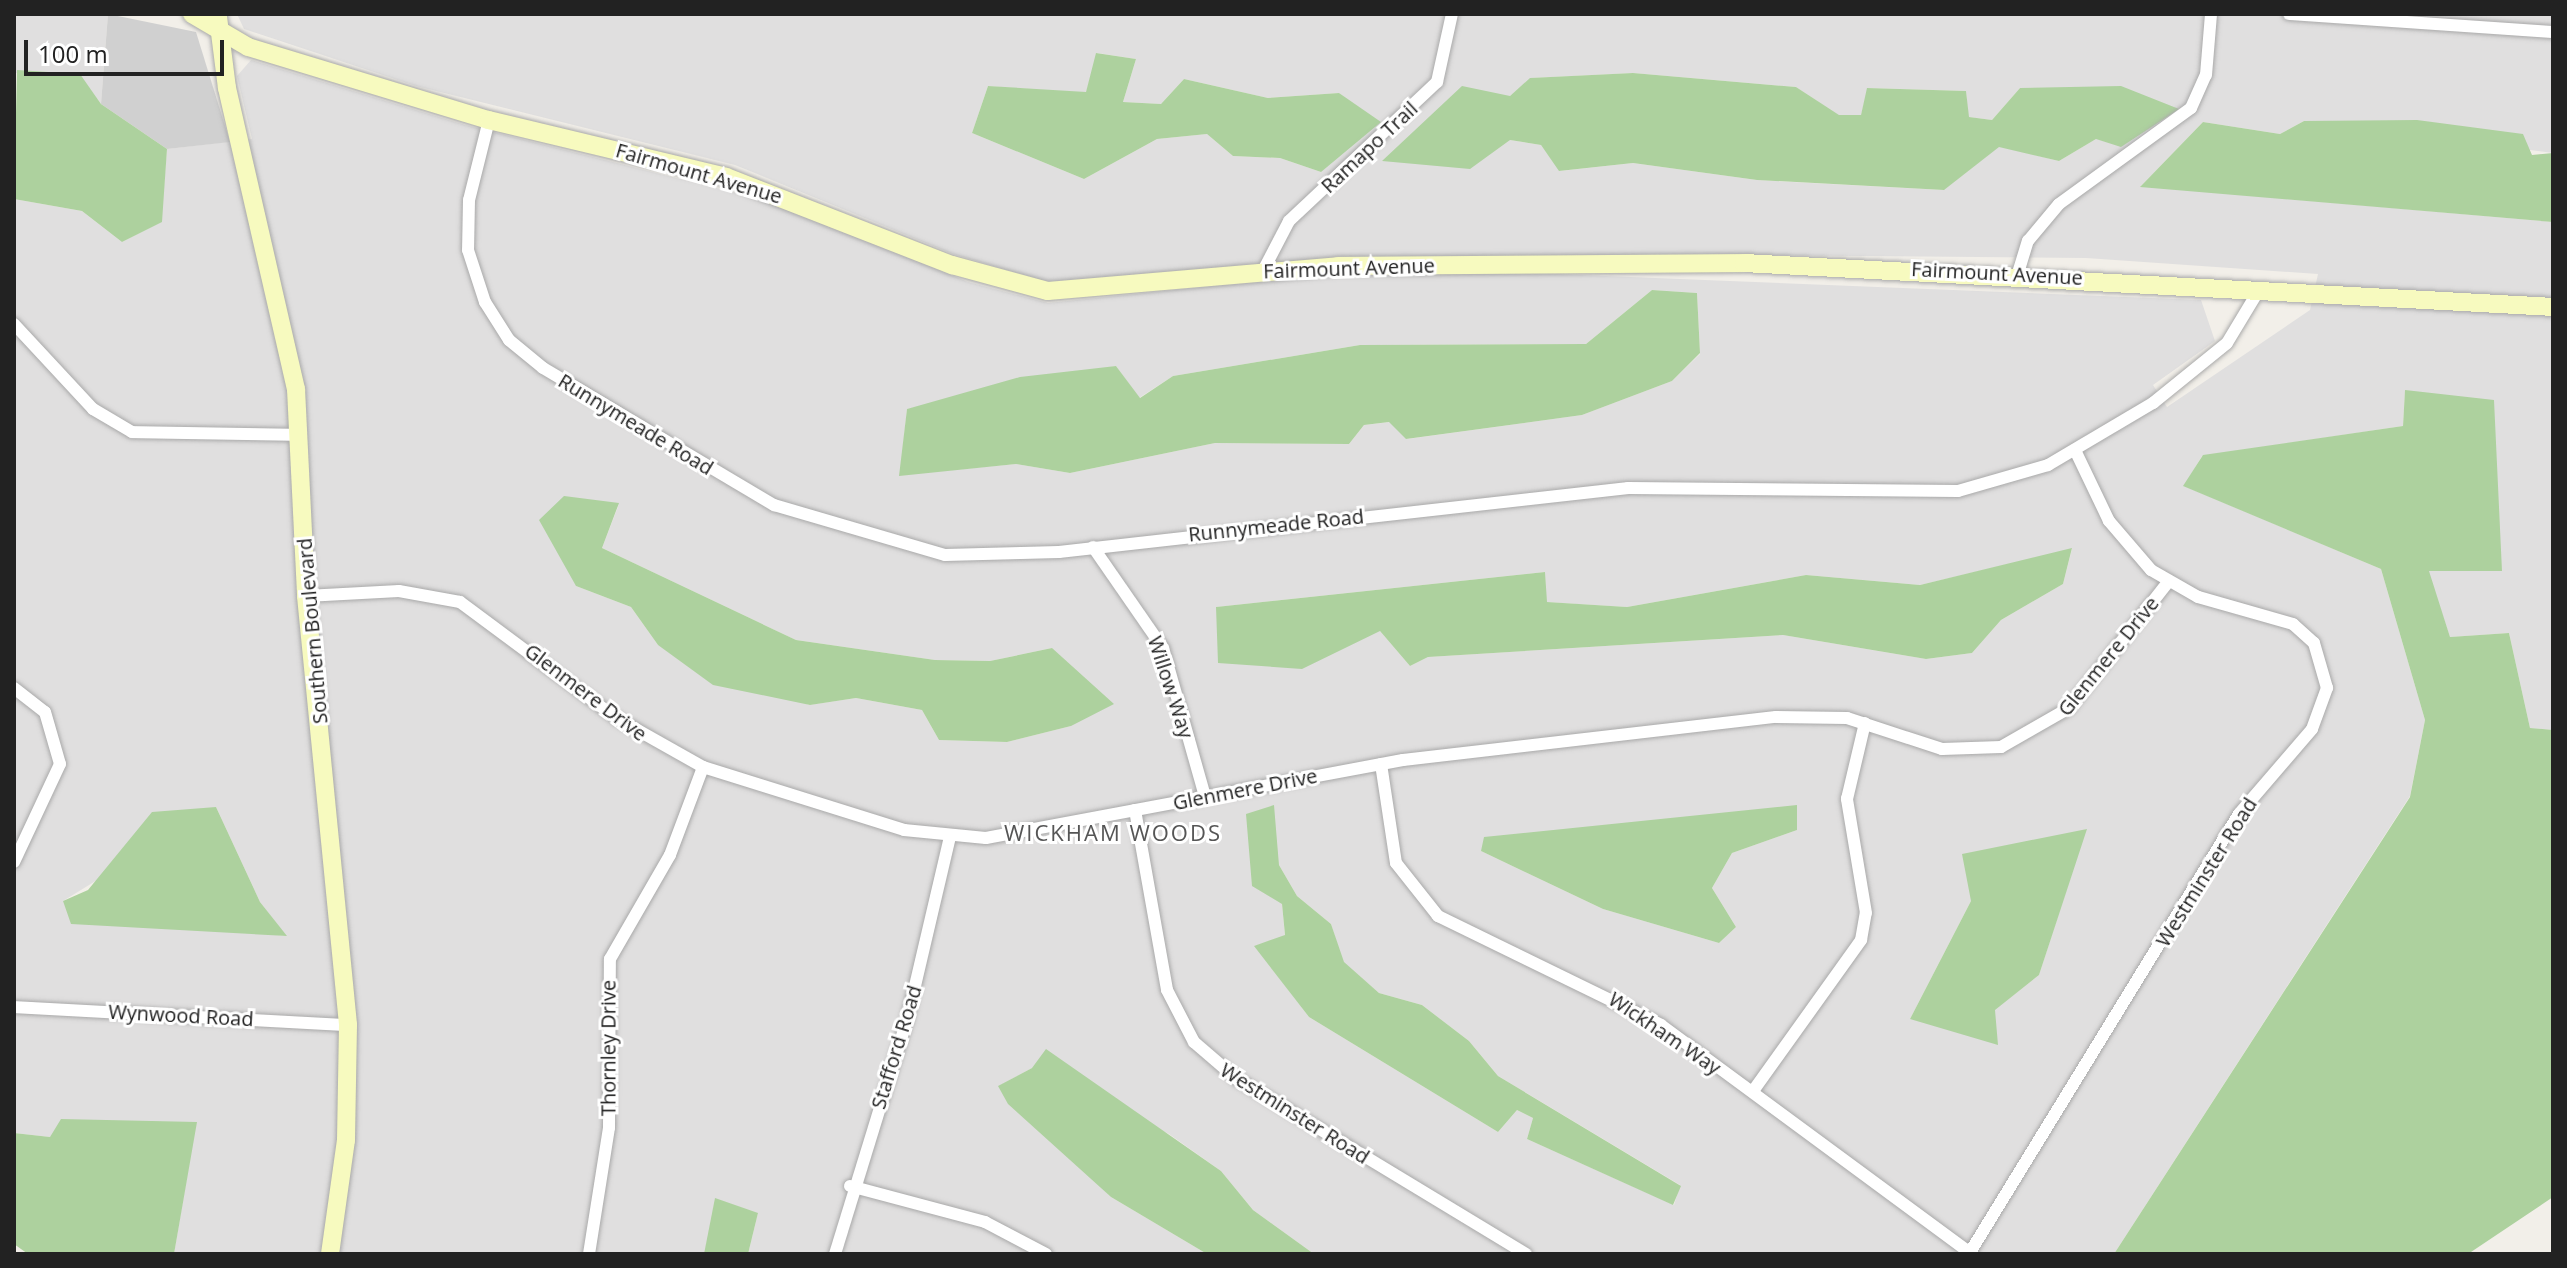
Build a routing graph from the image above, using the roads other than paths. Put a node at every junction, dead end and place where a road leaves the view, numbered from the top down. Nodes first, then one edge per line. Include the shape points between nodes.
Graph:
1 (192, 14) edge
2 (1452, 14) edge
3 (2211, 14) edge
4 (2289, 14) edge
5 (221, 17) edge
6 (2553, 32) edge
7 (489, 120) junction
8 (1263, 271) junction
9 (2018, 273) junction
10 (2259, 290) junction
11 (2553, 307) edge
12 (14, 324) edge
13 (300, 435) junction
14 (2075, 450) junction
15 (1093, 547) junction
16 (2168, 582) junction
17 (306, 596) junction
18 (14, 688) edge
19 (1865, 723) junction
20 (1381, 764) junction
21 (703, 767) junction
22 (1205, 796) junction
23 (1135, 810) junction
24 (950, 837) junction
25 (14, 862) edge
26 (14, 1007) edge
27 (348, 1025) junction
28 (1753, 1091) junction
29 (850, 1186) junction
30 (330, 1254) edge
31 (589, 1254) edge
32 (835, 1254) edge
33 (1046, 1254) edge
34 (1526, 1254) edge
35 (1970, 1254) edge

1 - 5 main road, Fairmount Avenue
2 - 8 street, Ramapo Trail via 1437,82 1289,221
3 - 9 street via 2206,75 2191,108 2059,204 2028,241
4 - 6 street
5 - 7 main road, Fairmount Avenue via 248,47
5 - 13 main road, Southern Boulevard via 289,343
7 - 8 main road, Fairmount Avenue via 726,177 1022,286 1075,292
7 - 15 street, Runnymeade Road via 470,191 468,250 497,322 543,368 747,491 833,528 983,558
8 - 9 main road, Fairmount Avenue via 1744,263
9 - 10 main road, Fairmount Avenue
10 - 11 main road, Fairmount Avenue
10 - 14 street, Runnymeade Road via 2227,343 2153,403
12 - 13 street via 93,409 132,432
13 - 17 main road, Southern Boulevard
14 - 15 street, Runnymeade Road via 2007,479 1946,492 1628,488
14 - 16 street, Westminster Road via 2109,521
15 - 22 street, Willow Way via 1159,640
16 - 19 street, Glenmere Drive via 2084,691 2033,734 1962,751
16 - 35 street, Westminster Road via 2282,618 2305,633 2326,674 2323,704 2312,729 2239,814
17 - 21 street, Glenmere Drive via 399,591 460,602 616,718
17 - 27 main road, Southern Boulevard
18 - 25 street via 45,712 60,764
19 - 20 street, Glenmere Drive via 1776,717
19 - 28 street via 1847,799 1866,913 1861,940
20 - 22 street, Glenmere Drive
20 - 28 street, Wickham Way via 1396,863 1438,916 1603,991
21 - 24 street, Glenmere Drive
21 - 31 street, Thornley Drive via 670,855 614,948 606,975 609,1128
22 - 23 street, Glenmere Drive
23 - 24 street, Glenmere Drive via 986,838
23 - 34 street, Westminster Road via 1167,990 1194,1042 1237,1079
24 - 29 street, Stafford Road via 907,1020
26 - 27 street, Wynwood Road
27 - 30 main road, Southern Boulevard via 346,1140
28 - 35 street, Wickham Way
29 - 32 street, Stafford Road
29 - 33 street via 985,1222

